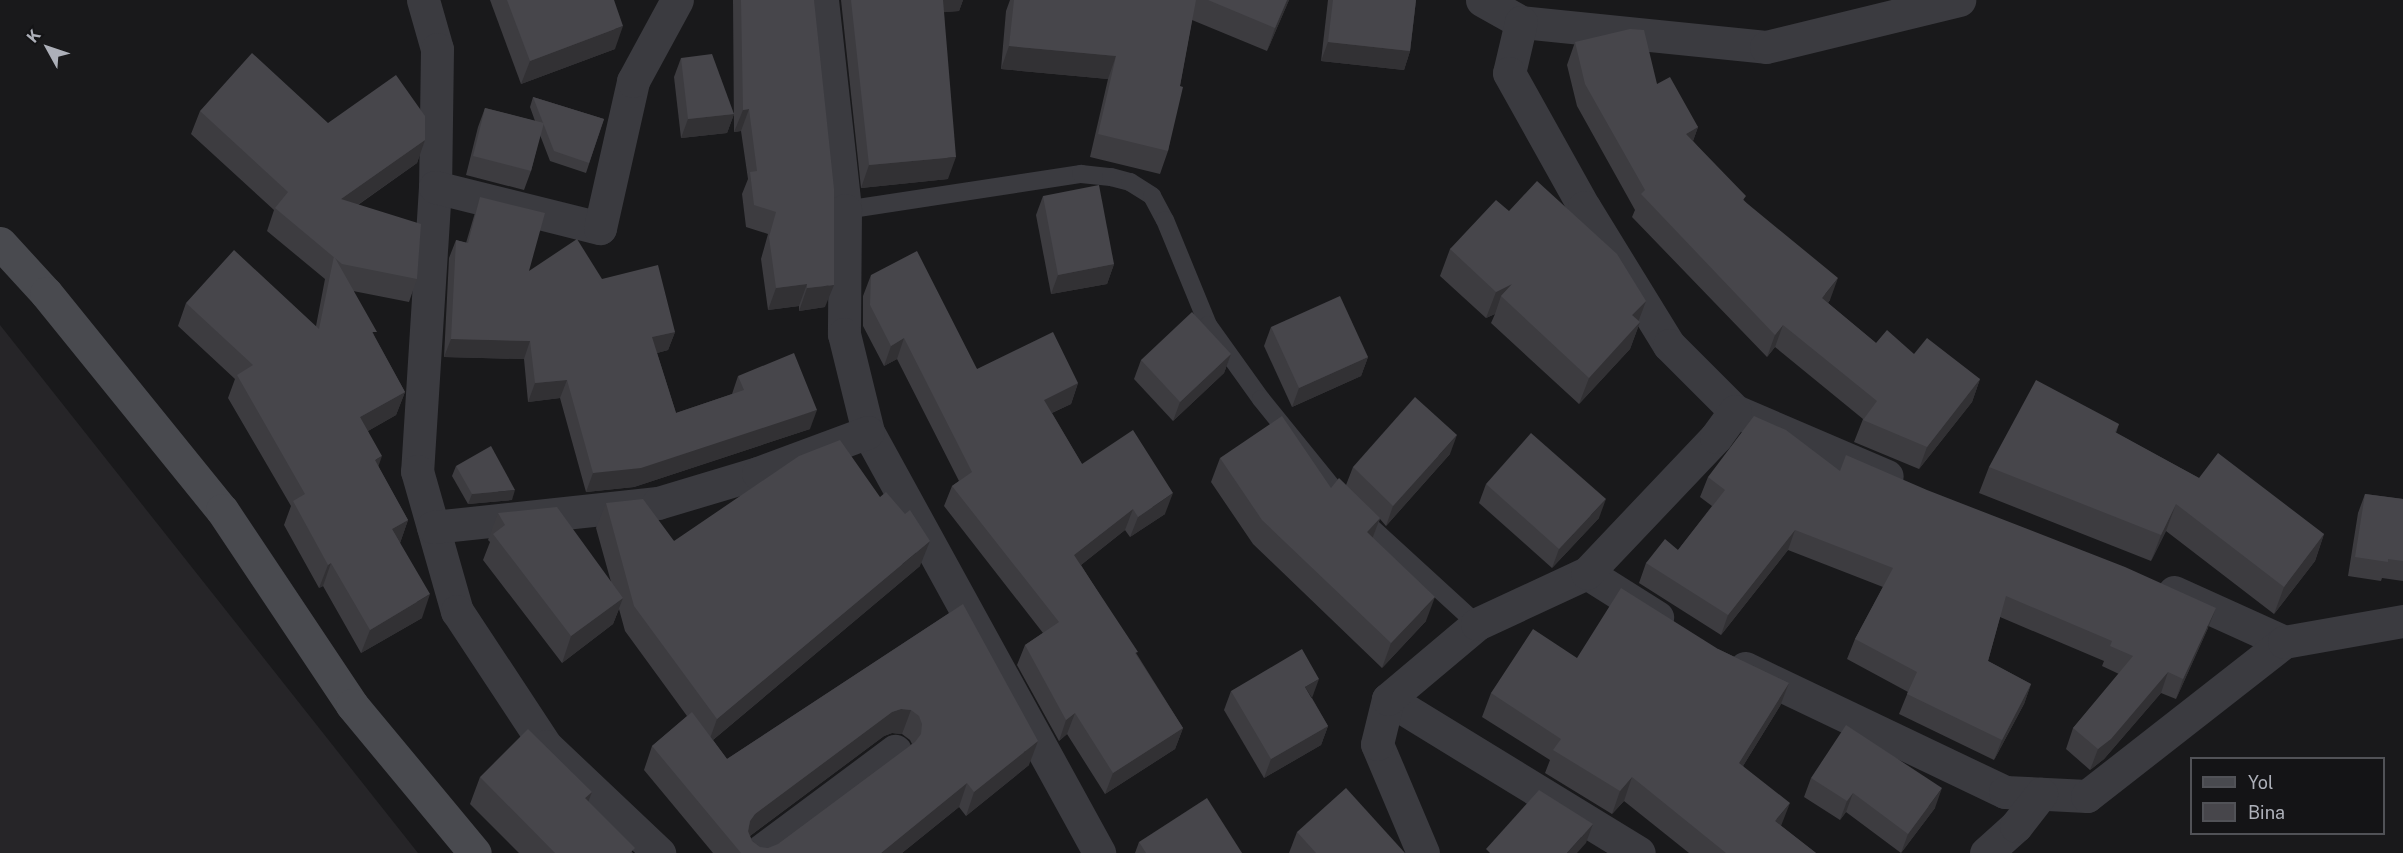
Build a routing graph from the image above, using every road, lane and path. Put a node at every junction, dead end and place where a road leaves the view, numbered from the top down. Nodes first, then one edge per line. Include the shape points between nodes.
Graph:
1 (423, 0) edge
2 (677, 0) edge
3 (822, 0) edge
4 (1482, 0) edge
5 (1959, 0) edge
6 (1521, 22) junction
7 (435, 188) junction
8 (844, 210) junction
9 (0, 243) edge
10 (1735, 411) junction
11 (868, 432) junction
12 (1915, 489) edge
13 (433, 527) junction
14 (1587, 573) junction
15 (2146, 579) edge
16 (2403, 621) edge
17 (1478, 624) junction
18 (1678, 630) edge
19 (2284, 642) junction
20 (1719, 656) edge
21 (1388, 699) junction
22 (895, 751) dead end
23 (2041, 794) junction
24 (476, 853) edge
25 (659, 853) edge
26 (758, 853) edge
27 (1099, 853) edge
28 (1423, 853) edge
29 (1640, 853) edge
30 (1986, 853) edge

1 - 7 street via 437,49
2 - 7 street via 633,81 600,228
3 - 8 street
4 - 6 street
5 - 6 street via 1766,47
6 - 10 street via 1509,73 1584,207 1669,345
7 - 13 street via 417,471
8 - 11 street via 844,333
8 - 17 lane via 1081,174 1130,182 1152,196 1166,220 1208,326 1261,399 1346,504
9 - 24 street via 46,293 222,510 352,705
10 - 12 street
10 - 14 street via 1716,437
11 - 13 street via 758,473 658,503
11 - 27 street
13 - 25 street via 457,611 546,746
14 - 17 street
14 - 18 street
15 - 19 street
16 - 19 street
17 - 21 street
19 - 23 street via 2087,796
20 - 23 street via 2005,792
21 - 28 street via 1377,744
21 - 29 street
22 - 26 street
23 - 30 street via 2016,826

